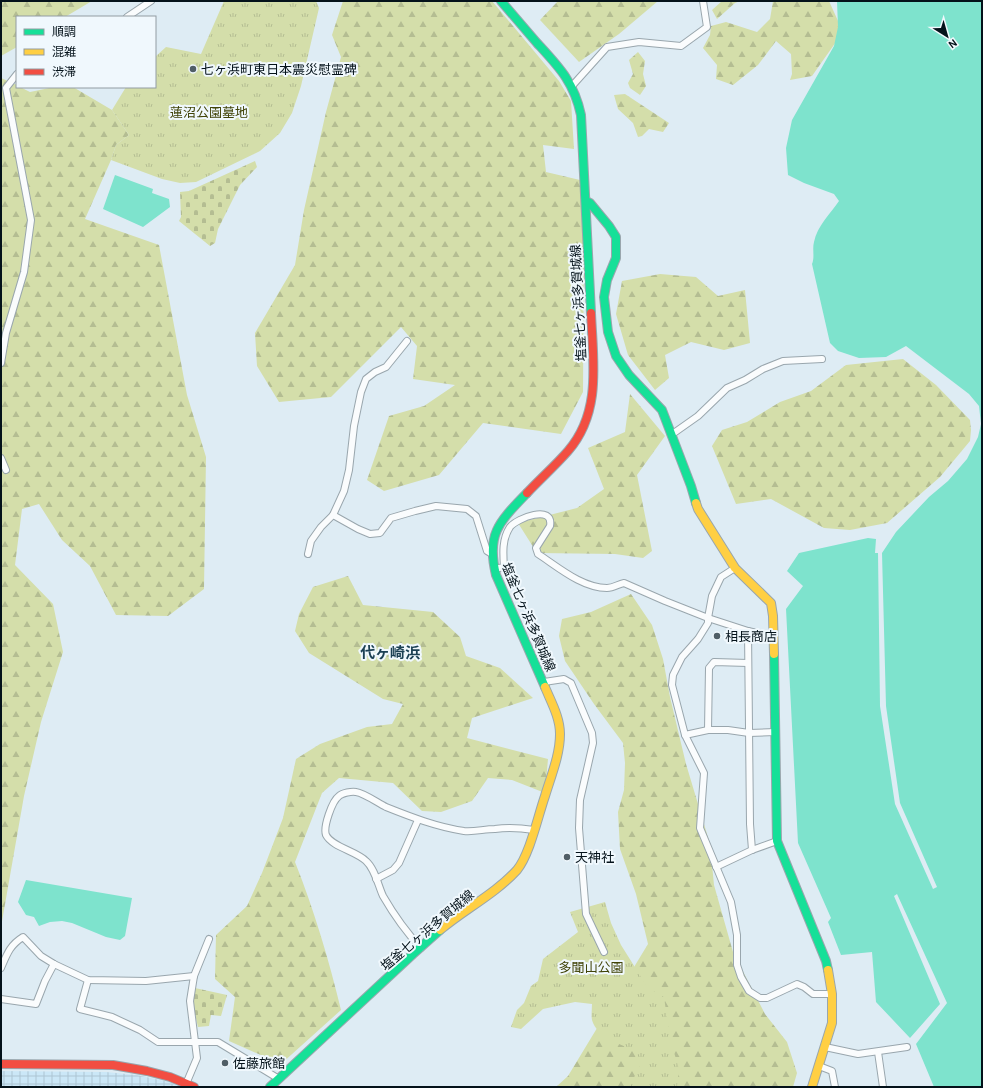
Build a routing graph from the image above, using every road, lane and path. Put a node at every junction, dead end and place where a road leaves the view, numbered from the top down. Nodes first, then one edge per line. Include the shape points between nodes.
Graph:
1 (151, 1) edge
2 (501, 1) edge
3 (703, 1) edge
4 (128, 16) edge
5 (16, 75) edge
6 (572, 86) junction
7 (586, 201) junction
8 (407, 341) dead end
9 (822, 359) dead end
10 (1, 363) edge
11 (671, 436) junction
12 (1, 458) edge
13 (6, 470) dead end
14 (333, 515) junction
15 (308, 554) dead end
16 (492, 554) junction
17 (735, 568) junction
18 (494, 569) junction
19 (708, 618) junction
20 (748, 631) junction
21 (774, 637) junction
22 (748, 663) junction
23 (544, 682) junction
24 (708, 730) junction
25 (775, 732) junction
26 (749, 733) junction
27 (685, 734) junction
28 (418, 820) junction
29 (534, 830) junction
30 (777, 841) junction
31 (752, 850) junction
32 (716, 867) junction
33 (376, 879) junction
34 (209, 939) dead end
35 (421, 948) junction
36 (604, 952) dead end
37 (54, 964) junction
38 (1, 968) edge
39 (194, 976) junction
40 (88, 980) junction
41 (832, 994) junction
42 (1, 999) edge
43 (196, 1042) junction
44 (825, 1047) junction
45 (907, 1047) dead end
46 (878, 1052) junction
47 (1, 1064) edge
48 (819, 1066) junction
49 (279, 1079) junction
50 (190, 1085) edge
51 (270, 1087) edge
52 (812, 1087) edge
53 (835, 1087) edge
54 (883, 1087) edge

1 - 4 street
2 - 6 main road, 塩釜七ヶ浜多賀城線 via 564,72
3 - 6 street via 707,27 681,46 639,42 607,47
5 - 10 street via 6,88 31,220 24,272 6,333
6 - 7 main road, 塩釜七ヶ浜多賀城線 via 581,115
7 - 11 main road via 590,202 616,237 616,258 607,280 604,297 611,344 625,371 662,410
7 - 16 main road, 塩釜七ヶ浜多賀城線 via 594,374 590,412 580,435 568,451 510,509 494,535
8 - 14 street via 386,367 366,379 355,419 344,491
9 - 11 street via 783,361 763,369 727,388 698,416
11 - 17 main road via 698,509
12 - 13 street
14 - 15 street via 311,541
14 - 16 street via 370,534 380,532 391,518 415,511 436,506 467,509 476,516 487,550
16 - 18 main road, 塩釜七ヶ浜多賀城線
17 - 19 street via 721,577 712,596
17 - 21 main road via 771,603
18 - 19 street via 504,566 503,549 511,526 528,516 545,514 551,519 550,526 536,548 538,554 570,575 592,586 613,587 624,583
18 - 23 main road, 塩釜七ヶ浜多賀城線
19 - 20 street
19 - 27 street via 708,623 698,639 682,657 672,675 672,685
20 - 21 street
20 - 22 street
21 - 25 main road
22 - 24 street via 714,662 709,668
22 - 26 street
23 - 29 main road, 塩釜七ヶ浜多賀城線 via 557,716 560,733 557,755
23 - 36 street via 564,679 571,683 592,734 593,743 580,800 579,828 586,914
24 - 26 street
24 - 27 street
25 - 26 street
25 - 30 main road
26 - 31 street
27 - 32 street via 704,773 700,828
28 - 29 street via 464,831 510,828
28 - 33 street via 399,863 393,870
28 - 33 street via 357,792 339,795 334,802 324,828 326,836 367,862
29 - 35 main road, 塩釜七ヶ浜多賀城線 via 525,856 512,876 456,917
30 - 31 street
30 - 41 main road via 826,961
31 - 32 street
32 - 41 street via 731,902 737,935 737,965 749,991 760,998 767,998 797,984 813,994
33 - 35 street via 394,915
34 - 39 street
35 - 49 main road, 塩釜七ヶ浜多賀城線
37 - 38 street via 41,956 23,937 14,943
37 - 40 street
37 - 42 street via 36,1004
39 - 40 street via 146,981
39 - 43 street via 190,1001
40 - 43 street via 80,1009 112,1017 158,1042
41 - 44 main road via 832,1023
43 - 49 street via 218,1042
43 - 50 street via 197,1058
44 - 46 street via 858,1054
44 - 48 main road
45 - 46 street
46 - 54 street
47 - 50 main road via 113,1065 146,1070
48 - 52 main road
48 - 53 street via 832,1071
49 - 51 main road, 塩釜七ヶ浜多賀城線

